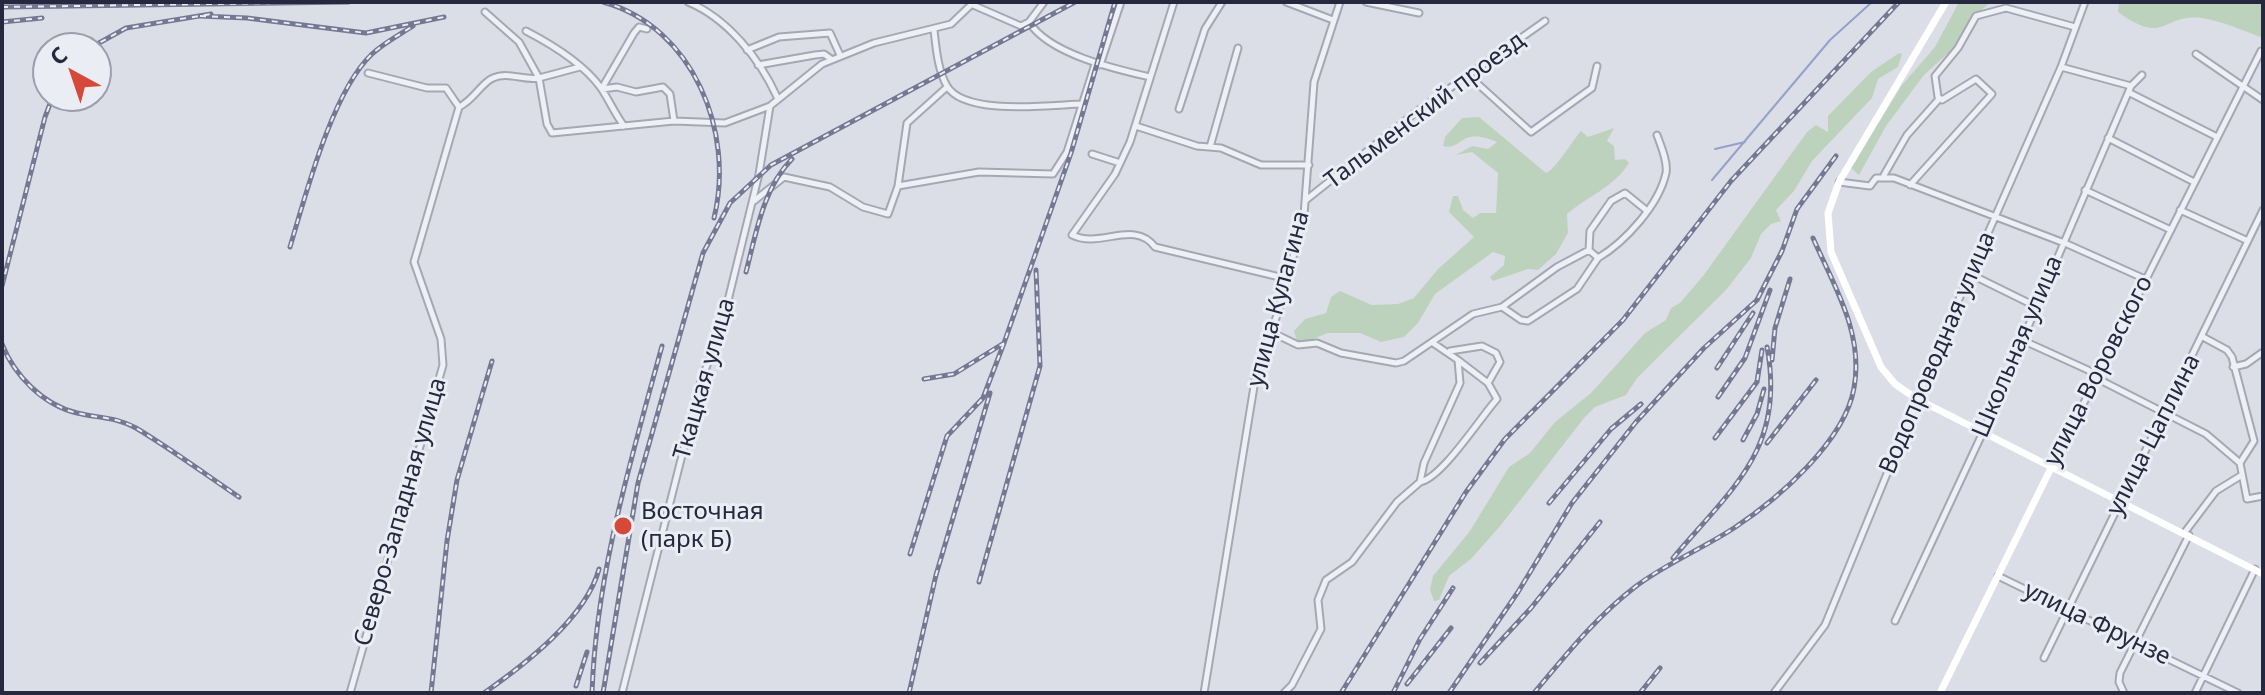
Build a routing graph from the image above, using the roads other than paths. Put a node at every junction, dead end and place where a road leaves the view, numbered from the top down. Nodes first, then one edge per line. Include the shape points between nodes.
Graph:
1 (1044, 2) edge
2 (1121, 2) edge
3 (1174, 2) edge
4 (1222, 2) edge
5 (1286, 2) edge
6 (1340, 2) edge
7 (1366, 2) edge
8 (1946, 2) edge
9 (2085, 2) edge
10 (691, 3) edge
11 (974, 3) edge
12 (485, 12) dead end
13 (1419, 13) dead end
14 (1333, 20) junction
15 (1545, 21) dead end
16 (1029, 22) junction
17 (2075, 27) junction
18 (647, 29) dead end
19 (934, 30) junction
20 (526, 31) dead end
21 (1238, 48) dead end
22 (747, 50) junction
23 (2261, 51) edge
24 (2196, 54) dead end
25 (840, 55) junction
26 (831, 59) junction
27 (758, 65) junction
28 (1097, 65) junction
29 (1597, 66) dead end
30 (580, 67) junction
31 (2061, 67) junction
32 (368, 73) dead end
33 (1468, 75) junction
34 (2142, 75) dead end
35 (1150, 77) junction
36 (539, 78) junction
37 (947, 87) junction
38 (2244, 87) junction
39 (602, 89) junction
40 (2131, 89) junction
41 (777, 97) junction
42 (1939, 99) junction
43 (2263, 100) edge
44 (1081, 104) junction
45 (770, 106) junction
46 (459, 107) junction
47 (1179, 109) dead end
48 (674, 121) junction
49 (624, 126) junction
50 (1136, 126) junction
51 (1657, 135) dead end
52 (2217, 137) junction
53 (2108, 138) junction
54 (1210, 147) junction
55 (1092, 154) dead end
56 (1120, 163) junction
57 (1309, 165) junction
58 (1884, 175) junction
59 (1839, 182) junction
60 (2194, 182) junction
61 (1910, 185) junction
62 (898, 186) junction
63 (2085, 190) junction
64 (1305, 201) junction
65 (751, 205) junction
66 (1646, 210) junction
67 (2180, 210) junction
68 (2263, 210) edge
69 (1995, 217) junction
70 (2171, 230) junction
71 (2248, 241) junction
72 (2063, 243) junction
73 (1589, 250) junction
74 (1598, 258) junction
75 (1970, 274) junction
76 (1288, 279) junction
77 (2145, 279) junction
78 (2035, 306) junction
79 (1502, 307) junction
80 (1271, 332) junction
81 (2203, 337) junction
82 (2022, 340) junction
83 (1433, 343) junction
84 (1449, 351) junction
85 (2263, 352) edge
86 (1458, 360) junction
87 (2233, 367) junction
88 (2096, 376) junction
89 (1488, 383) junction
90 (1917, 399) junction
91 (2165, 413) junction
92 (1983, 432) junction
93 (2240, 463) junction
94 (2052, 466) junction
95 (2242, 475) junction
96 (1420, 482) junction
97 (2263, 496) edge
98 (2121, 501) junction
99 (2187, 533) junction
100 (2255, 568) junction
101 (2263, 574) edge
102 (1998, 576) junction
103 (2068, 609) junction
104 (1895, 621) dead end
105 (2136, 643) junction
106 (2044, 658) dead end
107 (2204, 676) junction
108 (350, 693) edge
109 (622, 693) edge
110 (1204, 693) edge
111 (1284, 693) edge
112 (1774, 693) edge
113 (1940, 693) edge
114 (2124, 693) edge
115 (2195, 693) edge
116 (2238, 693) edge

1 - 16 street
2 - 28 street
3 - 35 street
4 - 47 street via 1205,29
5 - 14 street
6 - 14 street, улица Кулагина
7 - 13 street
8 - 59 main road
9 - 17 street, Водопроводная улица
10 - 22 street
11 - 16 street via 1021,26
11 - 19 street via 951,24
12 - 36 street via 526,50
14 - 57 street, улица Кулагина via 1314,82
15 - 33 street, Тальменский проезд
16 - 28 street via 1037,33
17 - 31 street, Водопроводная улица
17 - 42 street via 2006,8 1979,15 1935,76
18 - 39 street via 639,27 634,33
19 - 25 street
19 - 37 street
20 - 30 street
21 - 54 street
22 - 25 street via 779,37 830,33
22 - 27 street
23 - 38 street, улица Воровского
24 - 38 street
25 - 26 street
26 - 27 street via 824,54
26 - 41 street
27 - 41 street
28 - 35 street
28 - 44 street
29 - 33 street via 1592,88 1531,132
30 - 36 street
30 - 39 street
31 - 40 street
31 - 69 street, Водопроводная улица
32 - 46 street via 446,88
33 - 64 street, Тальменский проезд
34 - 40 street, Школьная улица
35 - 50 street
36 - 46 street via 492,78
36 - 49 street via 552,133
37 - 44 street via 974,103
37 - 62 street via 907,123
38 - 43 street
38 - 52 street, улица Воровского
39 - 48 street via 636,92 663,87 670,94
39 - 49 street
40 - 52 street
40 - 53 street, Школьная улица
41 - 45 street
42 - 58 street via 1907,135
42 - 61 street via 1976,79 1992,94
44 - 62 street via 1062,165 1053,174 979,172
45 - 48 street via 725,123
45 - 65 street, Ткацкая улица
46 - 108 street, Северо-Западная улица via 414,258 441,339 443,365
48 - 49 street
50 - 54 street
50 - 56 street
51 - 66 street via 1666,171
52 - 60 street, улица Воровского
53 - 60 street
53 - 63 street, Школьная улица
54 - 57 street via 1261,165
55 - 56 street
56 - 76 street via 1073,230 1074,237 1099,241 1135,234 1155,247
57 - 64 street, улица Кулагина
58 - 59 street via 1870,186
58 - 61 street
59 - 90 main road via 1828,213 1831,252 1881,367
60 - 67 street, улица Воровского
61 - 69 street
62 - 65 street via 888,214 863,207 830,187 784,177
63 - 70 street
63 - 72 street, Школьная улица
64 - 76 street, улица Кулагина
65 - 109 street, Ткацкая улица
66 - 73 street via 1628,194 1616,197 1590,231
66 - 74 street
67 - 70 street, улица Воровского
67 - 71 street
68 - 71 street, улица Цаплина
69 - 72 street
69 - 75 street, Водопроводная улица
70 - 77 street, улица Воровского
71 - 81 street, улица Цаплина
72 - 77 street
72 - 78 street, Школьная улица
73 - 74 street
73 - 79 street
74 - 79 street via 1577,289 1528,321
75 - 78 street
75 - 90 street, Водопроводная улица
76 - 80 street, улица Кулагина
77 - 88 street, улица Воровского
78 - 82 street, Школьная улица
79 - 83 street via 1473,314
80 - 83 street via 1298,345 1317,343 1396,363
80 - 110 street, улица Кулагина via 1257,368
81 - 87 street via 2227,350
81 - 91 street, улица Цаплина
82 - 88 street
82 - 92 street, Школьная улица
83 - 84 street
84 - 86 street
84 - 89 street via 1482,346 1496,353 1499,366
85 - 87 street
86 - 89 street
86 - 96 street via 1460,383
87 - 93 street via 2254,441
88 - 91 street
88 - 94 street, улица Воровского
89 - 96 street via 1497,399 1449,459
90 - 92 main road
90 - 112 street, Водопроводная улица via 1825,625
91 - 93 street via 2206,434
91 - 98 street, улица Цаплина
92 - 94 main road
92 - 104 street, Школьная улица
93 - 95 street
94 - 98 main road
94 - 102 main road, улица Воровского
95 - 97 street via 2247,499
95 - 99 street via 2216,491
96 - 111 street via 1397,502 1352,562 1326,580 1318,600 1321,629
98 - 99 main road
98 - 103 street, улица Цаплина
99 - 100 main road
99 - 105 street
100 - 101 main road
100 - 107 street
102 - 103 street, улица Фрунзе
102 - 113 main road, улица Воровского
103 - 105 street, улица Фрунзе
103 - 106 street, улица Цаплина
105 - 107 street, улица Фрунзе
105 - 114 street via 2120,673
107 - 115 street
107 - 116 street, улица Фрунзе

